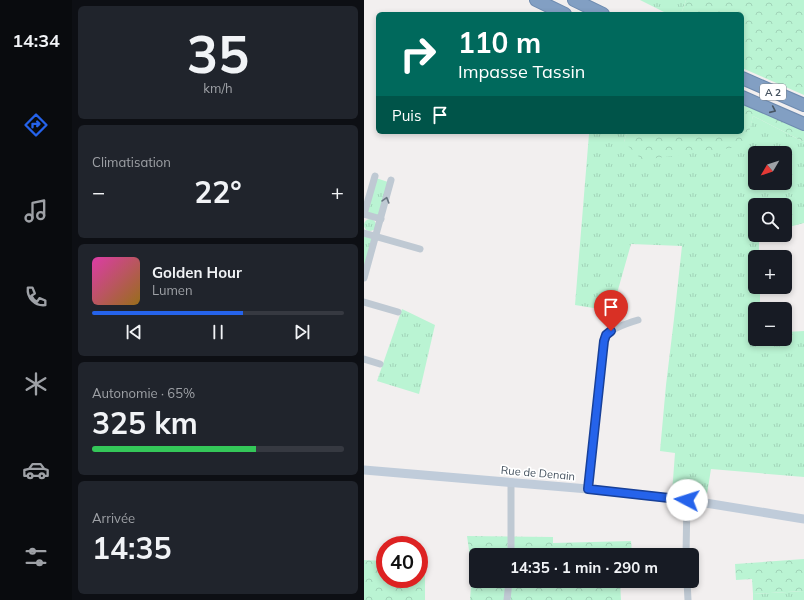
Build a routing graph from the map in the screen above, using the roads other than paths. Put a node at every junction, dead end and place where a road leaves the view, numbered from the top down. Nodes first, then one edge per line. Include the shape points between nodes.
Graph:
1 (536, 0) edge
2 (574, 0) edge
3 (561, 12) edge
4 (599, 12) edge
5 (744, 79) edge
6 (744, 98) edge
7 (804, 105) edge
8 (804, 124) edge
9 (375, 176) dead end
10 (391, 180) dead end
11 (364, 214) edge
12 (381, 219) junction
13 (364, 233) edge
14 (376, 236) junction
15 (420, 249) dead end
16 (364, 278) edge
17 (364, 302) edge
18 (398, 312) dead end
19 (638, 320) dead end
20 (364, 359) edge
21 (380, 364) dead end
22 (364, 470) edge
23 (511, 482) junction
24 (588, 489) junction
25 (687, 500) junction
26 (804, 519) edge
27 (511, 548) edge
28 (686, 548) edge
29 (508, 588) edge
30 (687, 588) edge
31 (507, 600) edge
32 (688, 600) edge

1 - 3 highway
2 - 4 highway
5 - 7 highway, A 2
6 -> 8 highway, A 2
9 - 11 street
12 -> 10 street
11 - 12 street
12 - 14 street
13 - 14 street
14 - 15 street
14 - 16 street
17 - 18 street
19 - 24 street via 607,333 605,338
20 - 21 street
22 - 23 street, Rue de Denain
23 - 24 street, Rue de Denain
23 - 27 street
24 - 25 street, Rue de Denain
25 - 26 street, Rue de Denain
25 - 28 street
29 - 31 street
30 - 32 street

